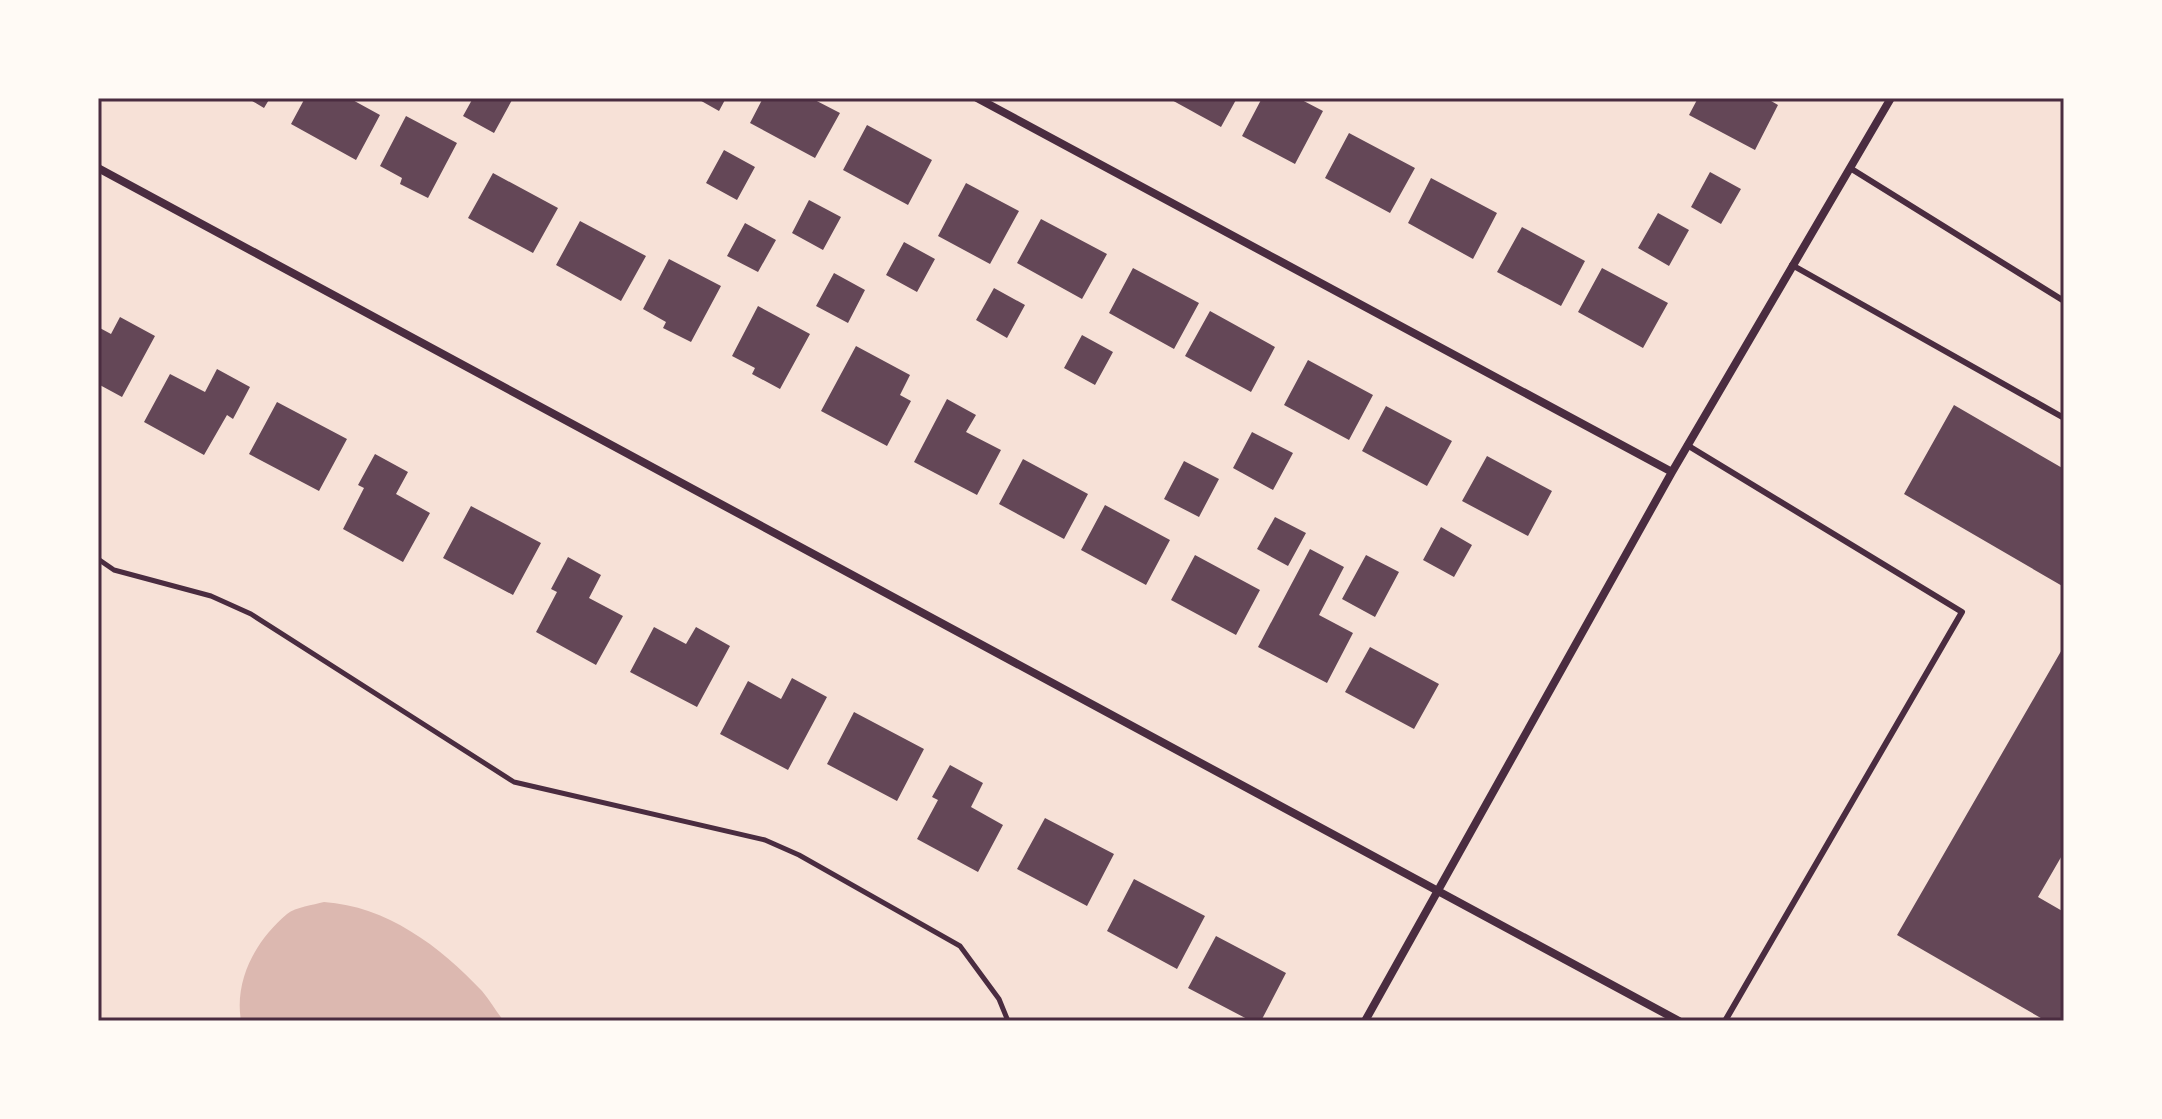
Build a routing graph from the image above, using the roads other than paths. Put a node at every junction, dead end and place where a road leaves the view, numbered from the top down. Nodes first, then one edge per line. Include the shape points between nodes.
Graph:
1 (977, 98) edge
2 (1891, 98) edge
3 (98, 168) edge
4 (1850, 168) junction
5 (1792, 265) junction
6 (2064, 301) edge
7 (2064, 418) edge
8 (1687, 445) junction
9 (1672, 472) junction
10 (1438, 889) junction
11 (1365, 1021) edge
12 (1679, 1021) edge
13 (1725, 1021) edge

1 - 9 street
2 - 4 street
3 - 10 street
4 - 5 street
4 - 6 lane
5 - 7 lane
5 - 8 street
8 - 9 street
8 - 13 lane via 1962,612
9 - 10 street
10 - 11 street
10 - 12 street

